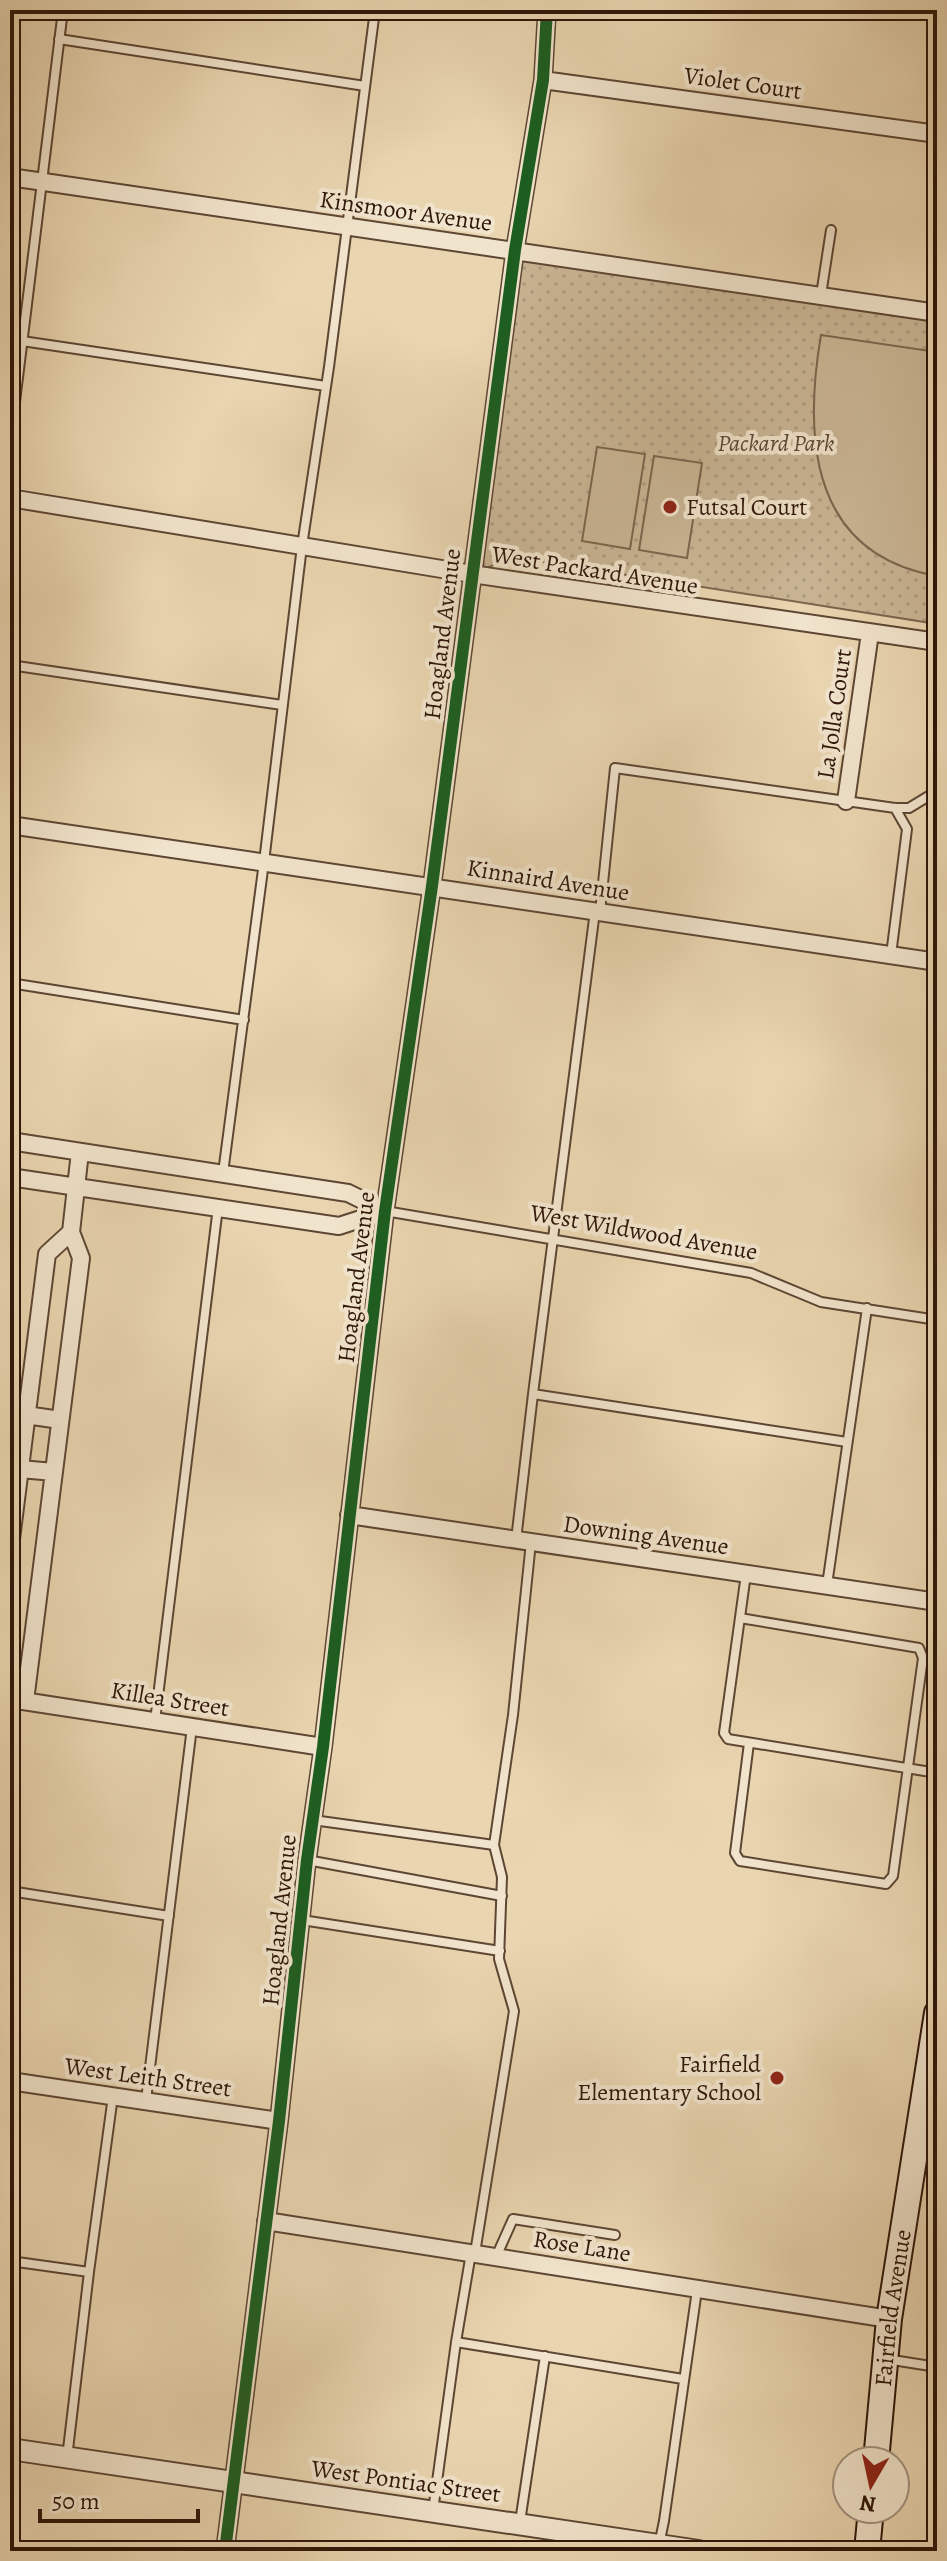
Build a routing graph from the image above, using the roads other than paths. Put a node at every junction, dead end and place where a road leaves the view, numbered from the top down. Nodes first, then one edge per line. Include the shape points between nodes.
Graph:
1 (63, 10) edge
2 (375, 10) edge
3 (547, 10) edge
4 (59, 39) junction
5 (543, 80) junction
6 (365, 86) junction
7 (937, 134) edge
8 (10, 177) edge
9 (41, 182) junction
10 (347, 227) junction
11 (831, 230) dead end
12 (515, 250) junction
13 (821, 295) junction
14 (937, 313) edge
15 (22, 341) junction
16 (326, 386) junction
17 (10, 443) edge
18 (10, 498) edge
19 (302, 546) junction
20 (472, 574) junction
21 (870, 633) junction
22 (937, 642) edge
23 (10, 665) edge
24 (282, 705) junction
25 (937, 791) edge
26 (846, 801) junction
27 (895, 808) junction
28 (10, 825) edge
29 (264, 862) junction
30 (432, 886) junction
31 (598, 912) junction
32 (891, 955) junction
33 (937, 962) edge
34 (10, 983) edge
35 (244, 1020) junction
36 (10, 1141) edge
37 (80, 1152) junction
38 (223, 1173) junction
39 (10, 1177) edge
40 (75, 1187) junction
41 (218, 1207) junction
42 (385, 1211) junction
43 (71, 1232) junction
44 (553, 1239) junction
45 (867, 1308) junction
46 (937, 1320) edge
47 (533, 1394) junction
48 (26, 1415) junction
49 (60, 1420) junction
50 (847, 1442) junction
51 (20, 1469) junction
52 (54, 1472) junction
53 (349, 1515) junction
54 (524, 1541) junction
55 (10, 1547) edge
56 (746, 1574) junction
57 (827, 1586) junction
58 (937, 1602) edge
59 (740, 1618) junction
60 (18, 1700) edge
61 (155, 1721) junction
62 (192, 1727) junction
63 (749, 1743) junction
64 (323, 1747) junction
65 (908, 1768) junction
66 (937, 1773) edge
67 (313, 1820) junction
68 (494, 1845) junction
69 (307, 1860) junction
70 (10, 1891) edge
71 (502, 1896) junction
72 (169, 1916) junction
73 (302, 1920) junction
74 (500, 1951) junction
75 (937, 2013) edge
76 (10, 2081) edge
77 (113, 2096) junction
78 (146, 2100) junction
79 (279, 2121) junction
80 (266, 2221) junction
81 (615, 2235) dead end
82 (473, 2254) junction
83 (496, 2257) junction
84 (10, 2261) edge
85 (89, 2272) junction
86 (697, 2289) junction
87 (889, 2319) junction
88 (456, 2342) junction
89 (545, 2356) junction
90 (886, 2359) junction
91 (937, 2367) edge
92 (683, 2379) junction
93 (878, 2445) edge
94 (10, 2449) edge
95 (67, 2458) junction
96 (234, 2482) junction
97 (433, 2512) junction
98 (520, 2524) junction
99 (869, 2525) edge
100 (565, 2541) edge
101 (659, 2545) junction
102 (225, 2551) edge
103 (699, 2551) edge
104 (867, 2551) edge

1 - 4 lane
2 - 6 lane
3 - 5 street, Hoagland Avenue
4 - 6 lane
4 - 9 lane
5 - 7 street, Violet Court
5 - 12 street, Hoagland Avenue
6 - 10 lane
8 - 9 street, Kinsmoor Avenue
9 - 10 street, Kinsmoor Avenue
9 - 15 lane
10 - 12 street, Kinsmoor Avenue
10 - 16 lane
11 - 13 lane
12 - 13 street, Kinsmoor Avenue
12 - 20 street, Hoagland Avenue
13 - 14 street, Kinsmoor Avenue
15 - 16 lane
15 - 17 lane
16 - 19 lane
18 - 19 street, West Packard Avenue
19 - 20 street, West Packard Avenue
19 - 24 lane
20 - 21 street, West Packard Avenue
20 - 30 street, Hoagland Avenue
21 - 22 street, West Packard Avenue
21 - 26 street, La Jolla Court
23 - 24 lane
24 - 29 lane
25 - 27 lane via 909,808
26 - 27 lane
26 - 31 lane via 615,768
27 - 32 lane via 907,829
28 - 29 street, Kinnaird Avenue
29 - 30 street, Kinnaird Avenue
29 - 35 lane
30 - 31 street, Kinnaird Avenue
30 - 42 street, Hoagland Avenue
31 - 32 street, Kinnaird Avenue
31 - 44 lane
32 - 33 street, Kinnaird Avenue
34 - 35 lane
35 - 38 lane
36 - 37 street, West Wildwood Avenue
37 - 38 street, West Wildwood Avenue
37 - 40 street
38 - 42 street, West Wildwood Avenue via 348,1193
39 - 40 street, West Wildwood Avenue
40 - 41 street, West Wildwood Avenue
40 - 43 street
41 - 42 street, West Wildwood Avenue via 339,1226
41 - 61 lane
42 - 44 lane, West Wildwood Avenue
42 - 53 street, Hoagland Avenue
43 - 48 street via 47,1254
43 - 49 street via 81,1258
44 - 45 lane, West Wildwood Avenue via 751,1273 821,1302
44 - 47 lane
45 - 46 lane, West Wildwood Avenue
45 - 50 lane
47 - 50 lane
47 - 54 lane
48 - 49 street
48 - 51 street
49 - 52 street
50 - 57 lane
51 - 52 street
51 - 55 street
52 - 60 street
53 - 54 street, Downing Avenue
53 - 64 street, Hoagland Avenue
54 - 56 street, Downing Avenue
54 - 68 lane via 513,1715
56 - 57 street, Downing Avenue
56 - 59 lane
57 - 58 street, Downing Avenue
59 - 63 lane via 724,1733 728,1739
59 - 65 lane via 919,1648 923,1658
60 - 61 street, Killea Street
61 - 62 street, Killea Street
62 - 64 street, Killea Street
62 - 72 lane
63 - 65 lane
63 - 65 lane via 735,1853 740,1861 886,1884 893,1876
64 - 67 street, Hoagland Avenue
65 - 66 lane
67 - 68 lane
67 - 69 street, Hoagland Avenue
68 - 71 lane
69 - 71 lane
69 - 73 street, Hoagland Avenue
70 - 72 lane
71 - 74 lane
72 - 78 lane
73 - 74 lane
73 - 79 street, Hoagland Avenue
74 - 82 lane via 514,2011
75 - 87 main road, Fairfield Avenue
76 - 77 street, West Leith Street
77 - 78 street, West Leith Street
77 - 85 lane
78 - 79 street, West Leith Street
79 - 80 street, Hoagland Avenue
80 - 82 street, Rose Lane
80 - 96 street, Hoagland Avenue
81 - 83 lane via 513,2219
82 - 83 street, Rose Lane
82 - 88 lane
83 - 86 street, Rose Lane
84 - 85 lane
85 - 95 lane
86 - 87 street, Rose Lane
86 - 92 lane
87 - 90 main road, Fairfield Avenue
88 - 89 lane
88 - 97 lane
89 - 92 lane
89 - 98 lane
90 - 91 lane
90 - 93 main road, Fairfield Avenue
92 - 101 lane
94 - 95 street, West Pontiac Street
95 - 96 street, West Pontiac Street
96 - 97 street, West Pontiac Street
96 - 102 street, Hoagland Avenue
97 - 98 street, West Pontiac Street
98 - 100 street, West Pontiac Street
99 - 104 main road
100 - 101 street, West Pontiac Street
101 - 103 street, West Pontiac Street

